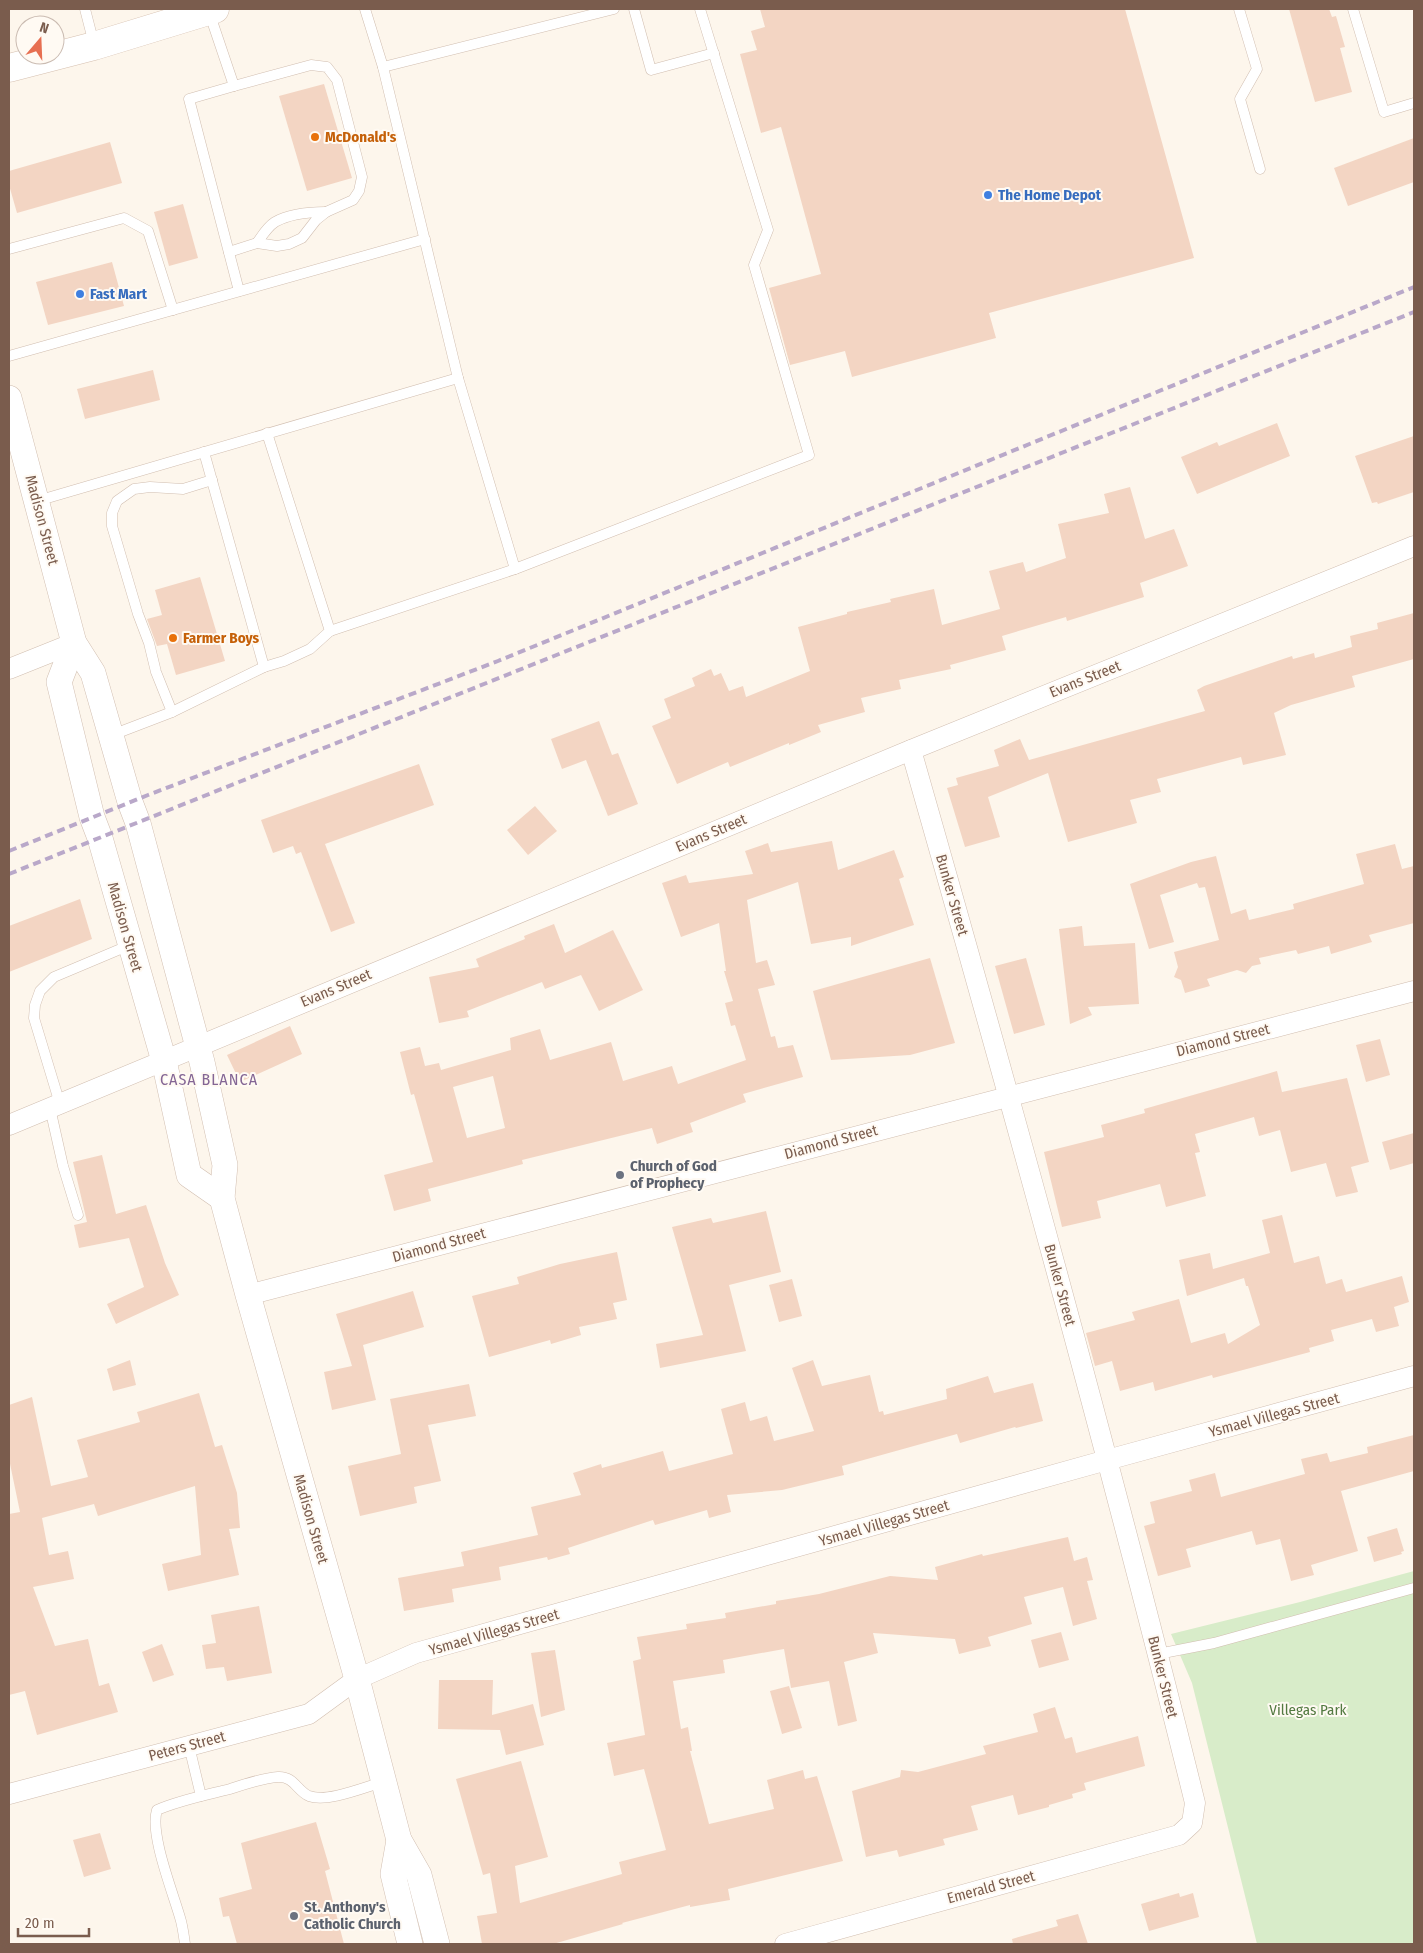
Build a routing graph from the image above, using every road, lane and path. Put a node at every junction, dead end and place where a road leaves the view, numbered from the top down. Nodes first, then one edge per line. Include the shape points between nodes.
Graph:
1 (85, 9) edge
2 (365, 9) edge
3 (614, 9) edge
4 (634, 9) edge
5 (700, 9) edge
6 (1239, 9) edge
7 (1353, 9) edge
8 (212, 10) edge
9 (94, 46) junction
10 (714, 53) junction
11 (382, 67) junction
12 (9, 68) edge
13 (234, 86) junction
14 (1414, 103) edge
15 (1260, 169) dead end
16 (326, 212) junction
17 (425, 240) junction
18 (257, 243) junction
19 (9, 249) edge
20 (230, 252) junction
21 (239, 291) junction
22 (173, 310) junction
23 (9, 356) edge
24 (458, 378) junction
25 (9, 398) edge
26 (267, 434) junction
27 (15, 445) edge
28 (204, 452) junction
29 (212, 480) junction
30 (37, 501) junction
31 (1414, 546) edge
32 (515, 569) junction
33 (330, 631) junction
34 (74, 643) junction
35 (264, 668) junction
36 (9, 669) edge
37 (172, 712) junction
38 (112, 735) junction
39 (911, 750) junction
40 (130, 945) junction
41 (1414, 991) edge
42 (198, 1046) junction
43 (164, 1061) junction
44 (1010, 1095) junction
45 (55, 1106) junction
46 (9, 1125) edge
47 (222, 1198) junction
48 (78, 1215) dead end
49 (248, 1295) junction
50 (1414, 1376) edge
51 (1107, 1460) junction
52 (1414, 1588) edge
53 (1158, 1654) junction
54 (357, 1679) junction
55 (189, 1746) junction
56 (384, 1782) junction
57 (9, 1794) edge
58 (201, 1796) junction
59 (1192, 1823) joint
60 (399, 1840) junction
61 (185, 1944) edge
62 (410, 1944) edge
63 (436, 1944) edge
64 (786, 1944) edge

1 - 9 lane
2 - 11 lane
3 - 11 lane
4 - 10 lane via 650,70
5 - 10 lane
6 - 15 lane via 1257,69 1240,99
7 - 14 lane via 1384,112
8 - 9 main road
8 - 13 lane
9 - 12 main road
10 - 32 lane via 768,230 754,265 809,455
11 - 17 lane
13 - 16 lane via 311,65 327,67 332,72 337,80 362,177 353,200
13 - 20 lane via 189,99
16 - 18 lane via 300,214 276,222
16 - 18 lane via 296,241 277,246
17 - 21 lane
17 - 24 lane
18 - 20 lane
19 - 22 lane via 124,218 148,231
20 - 21 lane
21 - 22 lane
22 - 23 lane
24 - 26 lane
24 - 32 lane
25 - 27 street, Madison Street
26 - 28 lane
26 - 33 lane
27 - 30 street, Madison Street
28 - 29 lane
28 - 30 lane
29 - 35 lane
29 - 37 lane via 183,489 134,489 117,501 112,513 112,526 138,614
30 - 34 street, Madison Street
31 - 39 street, Evans Street
32 - 33 lane
33 - 35 lane via 310,649
34 - 36 street
34 - 38 street, Madison Street via 93,672
34 - 40 street, Madison Street via 59,682 92,817
35 - 37 lane
37 - 38 lane
38 - 42 street, Madison Street
39 - 42 street, Evans Street
39 - 44 street, Bunker Street
40 - 43 street, Madison Street
40 - 45 lane via 54,977 40,991 34,1018
41 - 44 street, Diamond Street
42 - 43 street, Evans Street
42 - 47 street, Madison Street via 225,1165
43 - 45 street, Evans Street
43 - 47 street, Madison Street via 189,1176
44 - 49 street, Diamond Street
44 - 51 street, Bunker Street
45 - 46 street, Evans Street
45 - 48 lane via 63,1166
47 - 49 street, Madison Street
49 - 54 street, Madison Street
50 - 51 street, Ysmael Villegas Street
51 - 53 street, Bunker Street
51 - 54 street, Ysmael Villegas Street via 416,1653
52 - 53 lane
53 - 59 street, Bunker Street via 1195,1803
54 - 55 street, Peters Street via 309,1714
54 - 56 street, Madison Street
55 - 57 street, Peters Street
55 - 58 lane
56 - 58 lane via 320,1798 310,1797 295,1783 279,1777
56 - 60 street, Madison Street
58 - 61 lane via 161,1808 154,1817 158,1844
59 - 64 street, Emerald Street via 1179,1835
60 - 62 street, Madison Street via 393,1874
60 - 63 street, Madison Street via 419,1875

